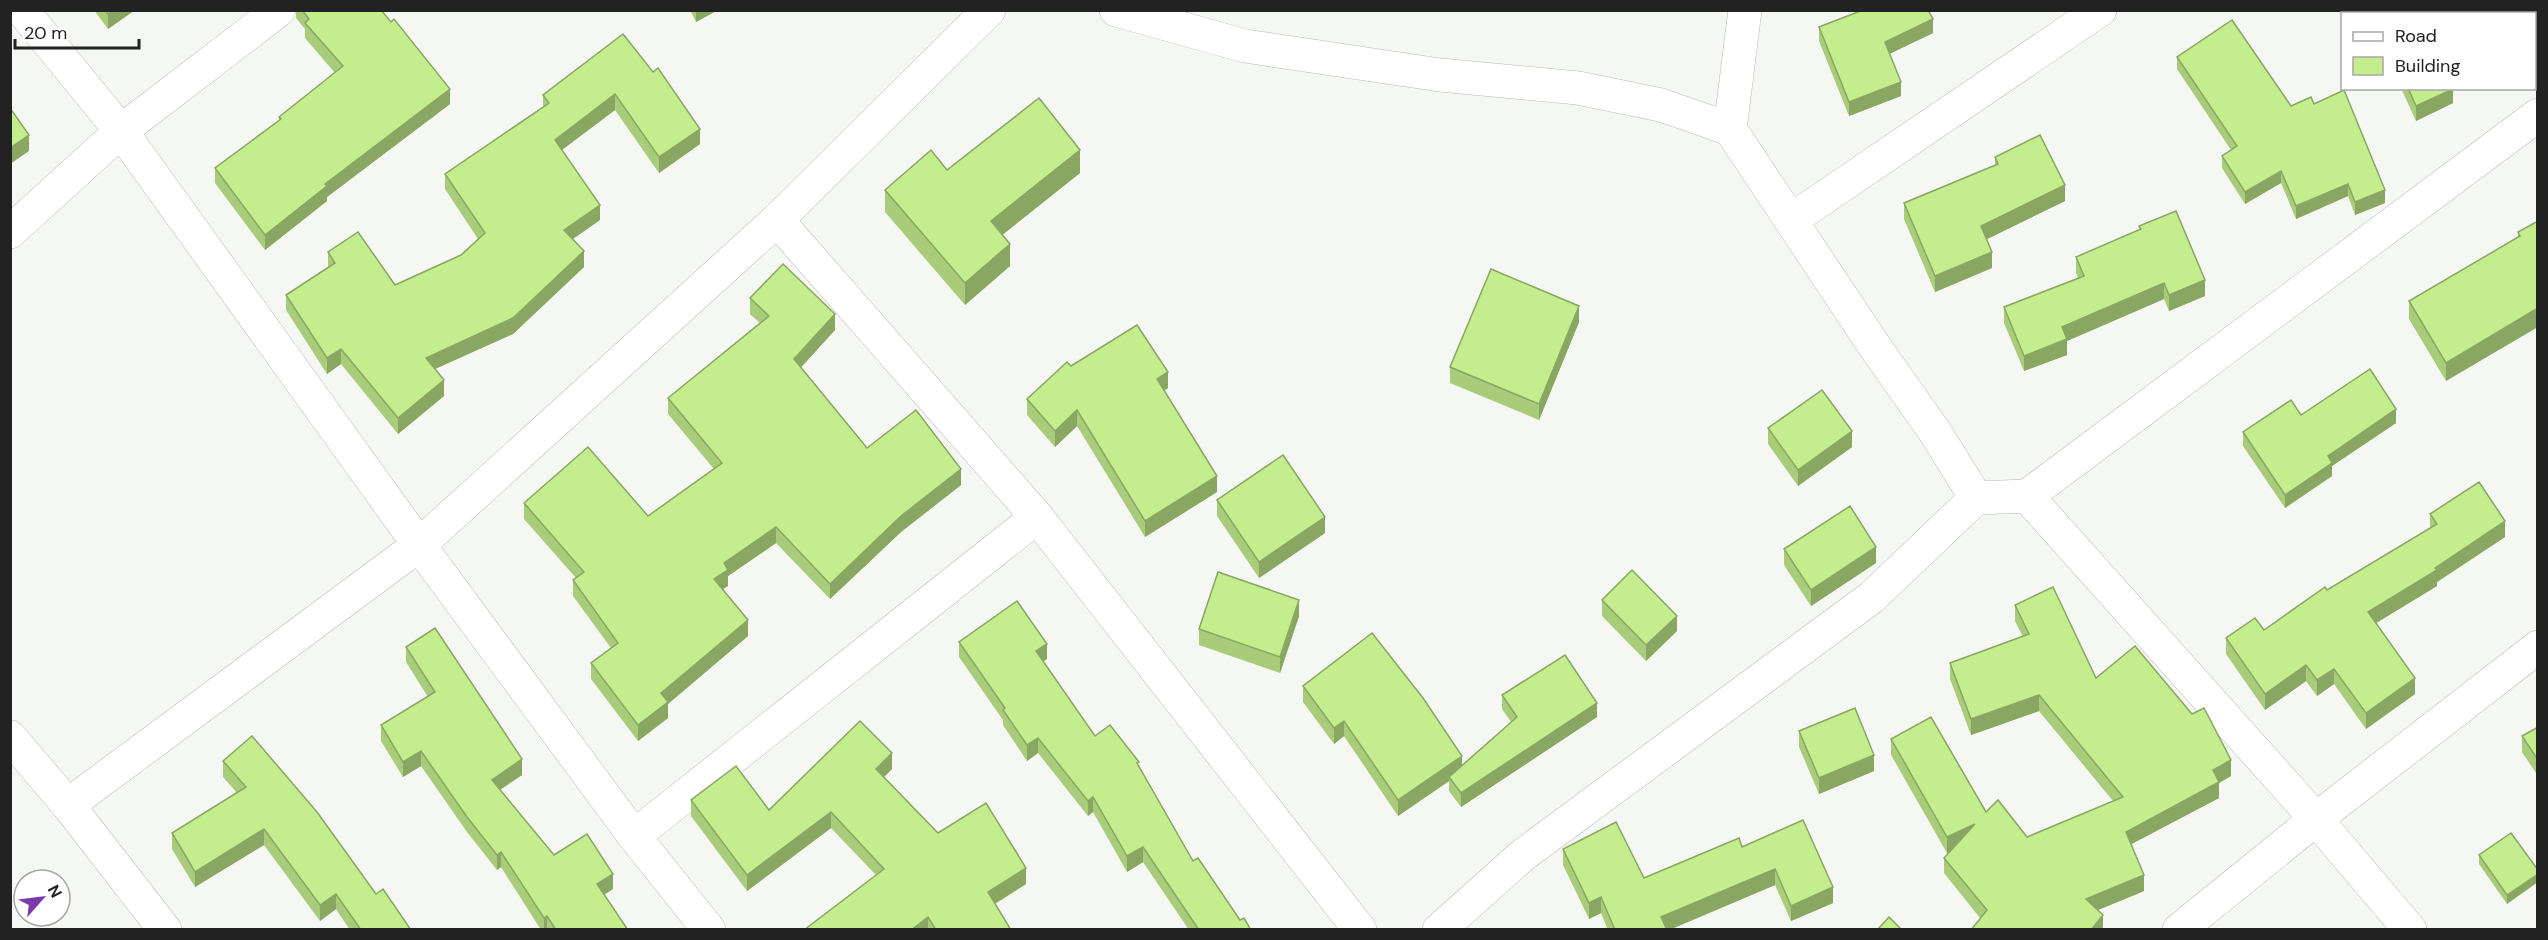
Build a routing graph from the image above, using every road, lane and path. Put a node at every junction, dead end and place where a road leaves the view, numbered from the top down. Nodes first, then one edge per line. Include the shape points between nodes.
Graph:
1 (22, 10) edge
2 (279, 10) edge
3 (989, 10) edge
4 (1116, 10) edge
5 (1745, 10) edge
6 (2100, 10) edge
7 (2538, 115) edge
8 (1730, 129) junction
9 (121, 131) junction
10 (777, 220) junction
11 (1791, 220) junction
12 (10, 232) edge
13 (2027, 496) junction
14 (1976, 498) junction
15 (1037, 517) junction
16 (419, 545) junction
17 (2538, 648) edge
18 (10, 738) edge
19 (68, 805) junction
20 (2316, 819) junction
21 (634, 836) junction
22 (165, 930) edge
23 (709, 930) edge
24 (1360, 930) edge
25 (1439, 930) edge
26 (2179, 930) edge
27 (2410, 930) edge

1 - 9 street
2 - 9 street
3 - 10 street
4 - 8 street via 1245,46 1440,75 1578,88 1661,105
5 - 8 street
6 - 11 street
7 - 13 street
8 - 11 street
9 - 12 street
9 - 16 street
10 - 15 street
10 - 16 street
11 - 14 street
13 - 14 street
13 - 20 street
14 - 25 street via 1872,597 1523,855
15 - 21 street
15 - 24 street
16 - 19 street
16 - 21 street
17 - 20 street
18 - 19 street
19 - 22 street
20 - 26 street
20 - 27 street
21 - 23 street

